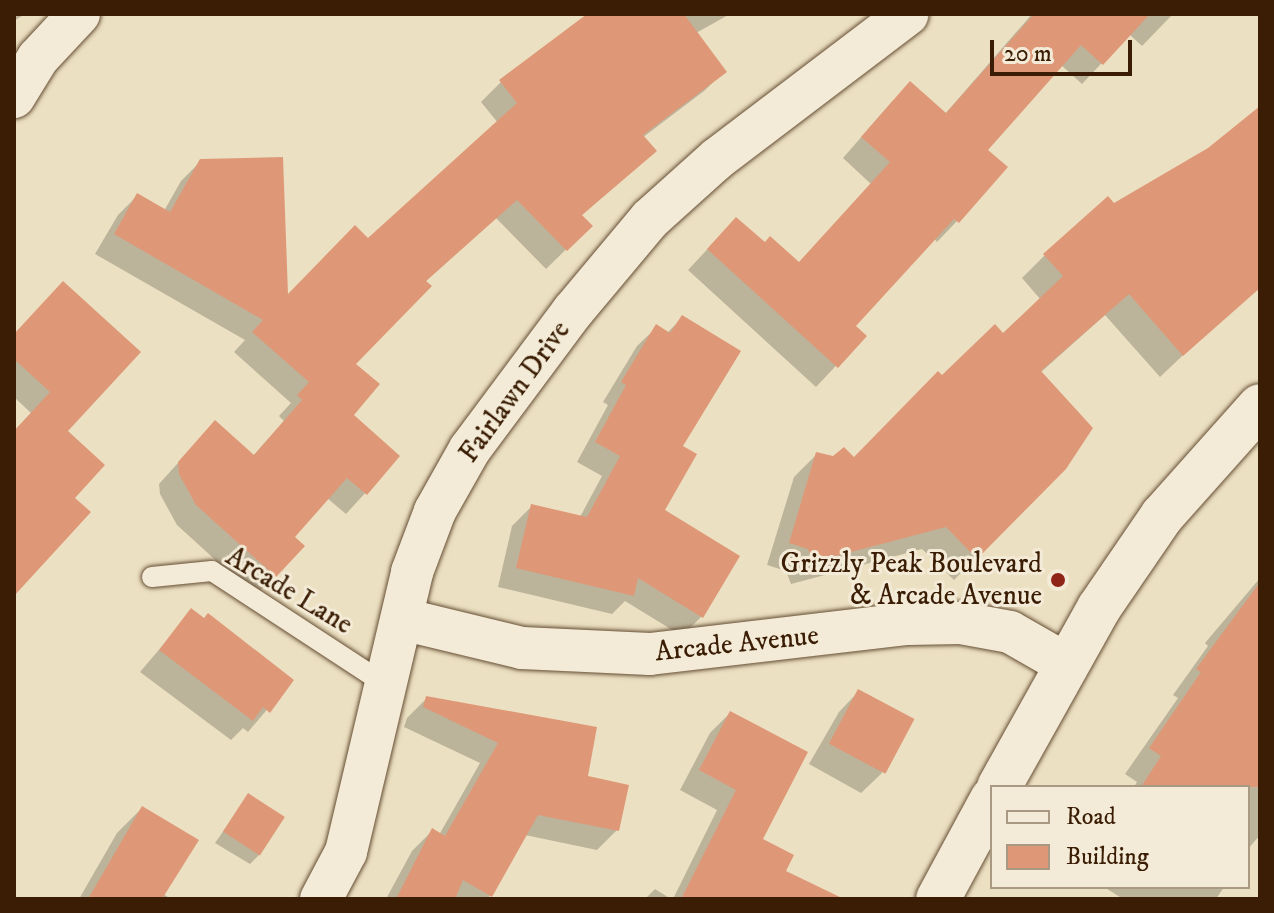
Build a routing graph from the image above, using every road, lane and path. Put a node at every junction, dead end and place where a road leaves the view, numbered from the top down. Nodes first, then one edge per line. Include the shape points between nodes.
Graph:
1 (79, 14) edge
2 (908, 14) edge
3 (14, 97) edge
4 (1260, 406) edge
5 (152, 577) dead end
6 (402, 619) junction
7 (1066, 664) junction
8 (388, 686) junction
9 (1000, 785) edge
10 (990, 803) edge
11 (321, 899) edge
12 (938, 899) edge

1 - 3 street via 38,58
2 - 6 street, Fairlawn Drive via 718,158 650,219 573,311 470,449 435,511 412,572
4 - 7 street via 1162,516
5 - 8 lane, Arcade Lane via 212,571
6 - 7 street, Arcade Avenue via 522,648 650,654 907,624 961,623 1010,632
6 - 8 street, Fairlawn Drive
7 - 9 street
8 - 11 street, Fairlawn Drive via 346,852
10 - 12 street

